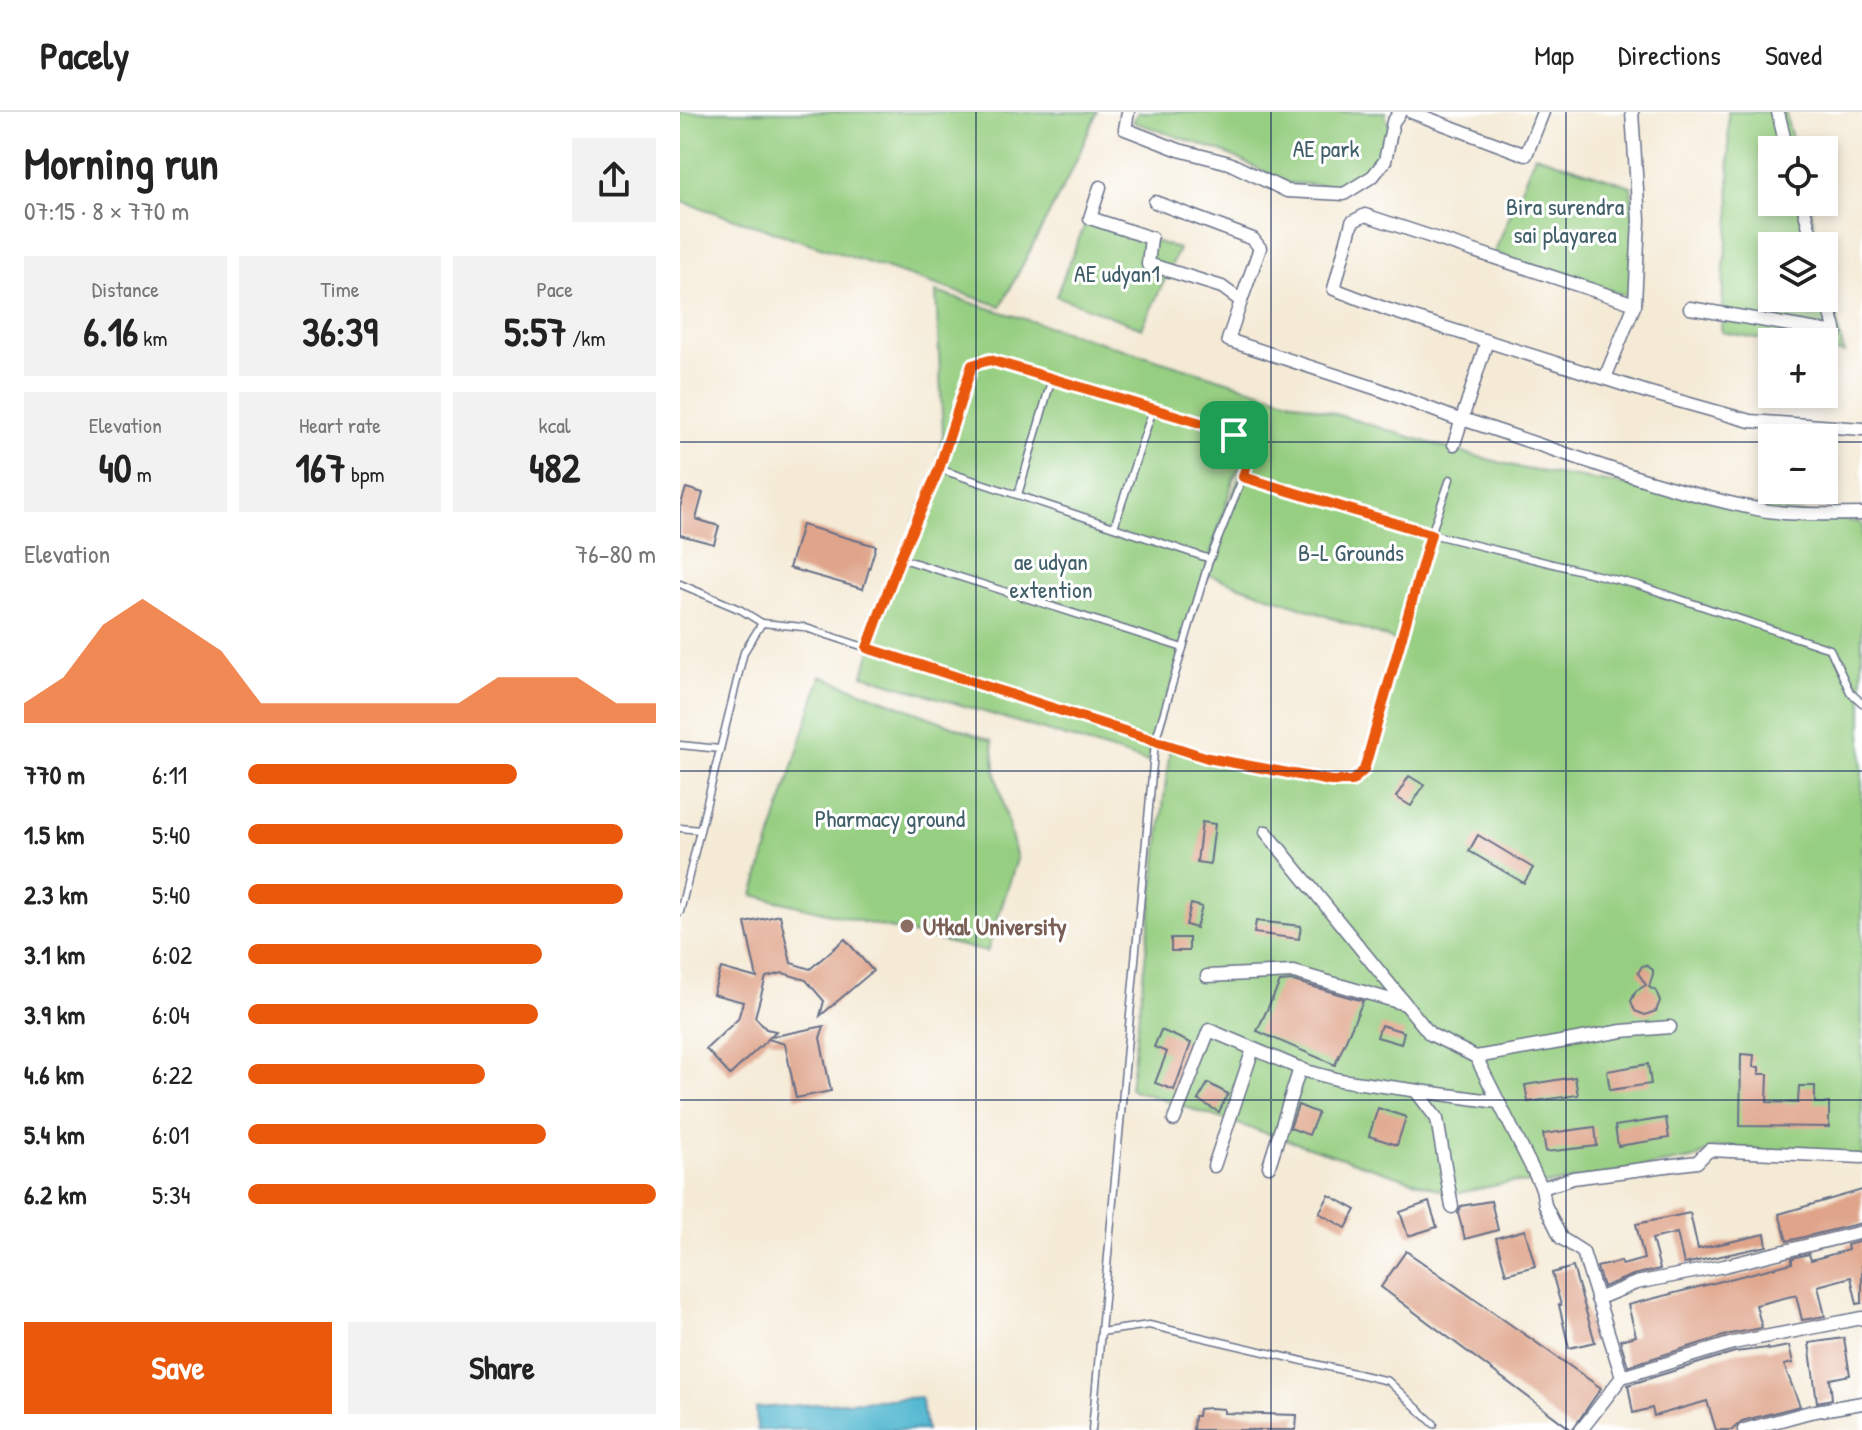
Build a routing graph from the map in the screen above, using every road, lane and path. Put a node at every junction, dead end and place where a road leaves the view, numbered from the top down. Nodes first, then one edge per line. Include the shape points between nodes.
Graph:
1 (1128, 112) edge
2 (1400, 112) edge
3 (1411, 112) edge
4 (1543, 112) edge
5 (1632, 112) edge
6 (1778, 112) edge
7 (1784, 136) edge
8 (1100, 187) dead end
9 (1155, 202) dead end
10 (1241, 301) junction
11 (1635, 304) junction
12 (1690, 308) dead end
13 (1831, 312) edge
14 (1487, 341) junction
15 (1052, 378) junction
16 (1605, 378) junction
17 (1153, 409) junction
18 (1462, 420) junction
19 (1862, 429) edge
20 (1454, 444) dead end
21 (939, 469) junction
22 (1243, 477) junction
23 (1450, 479) dead end
24 (1018, 495) junction
25 (1862, 514) edge
26 (1114, 527) junction
27 (1431, 534) junction
28 (900, 558) junction
29 (1210, 559) junction
30 (680, 584) edge
31 (762, 623) junction
32 (867, 648) junction
33 (1183, 648) junction
34 (1862, 703) edge
35 (1155, 742) junction
36 (680, 745) edge
37 (720, 749) junction
38 (680, 828) edge
39 (700, 830) junction
40 (1266, 832) dead end
41 (680, 912) edge
42 (1207, 976) dead end
43 (1405, 1004) junction
44 (1670, 1027) dead end
45 (1253, 1049) junction
46 (1476, 1057) junction
47 (1300, 1068) junction
48 (1416, 1091) junction
49 (1498, 1102) junction
50 (1174, 1120) dead end
51 (1862, 1157) edge
52 (1214, 1166) dead end
53 (1269, 1166) dead end
54 (1542, 1188) junction
55 (1452, 1207) dead end
56 (1862, 1232) edge
57 (1597, 1299) junction
58 (1862, 1318) edge
59 (1101, 1332) junction
60 (1622, 1377) junction
61 (1862, 1403) edge
62 (1434, 1424) dead end
63 (1092, 1430) edge
64 (1581, 1430) edge
65 (1744, 1430) edge

1 - 2 street via 1125,129 1229,163 1287,191 1311,194 1344,194 1373,176 1385,161
3 - 4 street via 1526,155
5 - 11 street via 1639,220
6 - 7 street
8 - 10 street via 1090,218 1151,238 1148,264 1222,287
9 - 10 street via 1253,239 1260,248
10 - 18 street via 1228,340
11 - 14 street via 1365,215 1352,222 1334,289
11 - 16 street
12 - 13 street via 1836,333
14 - 16 street
14 - 18 street
15 - 17 lane
15 - 21 lane via 990,360 972,365
15 - 24 lane
16 - 19 street via 1750,421
17 - 22 lane via 1234,435 1245,444
17 - 26 lane
18 - 20 street
18 - 25 street via 1759,509
21 - 24 lane
21 - 28 lane
22 - 27 lane
22 - 29 lane
23 - 27 lane
24 - 26 lane
26 - 29 lane
27 - 34 lane via 1638,585 1830,649 1850,692
27 - 35 lane via 1364,770 1352,781 1208,758
28 - 32 lane
28 - 33 lane
29 - 33 lane
30 - 31 lane
31 - 32 lane via 803,627
31 - 37 lane via 744,652
32 - 35 lane
33 - 35 lane
35 - 59 lane
36 - 37 lane
37 - 39 lane
38 - 39 lane
39 - 41 lane
40 - 43 street
42 - 43 street via 1294,972
43 - 46 street via 1430,1034
44 - 46 street
45 - 47 street
45 - 50 street via 1209,1030
45 - 52 street
46 - 49 street
47 - 48 street
47 - 53 street
48 - 49 street
48 - 55 street via 1437,1119
49 - 54 street
51 - 54 street via 1709,1150 1697,1162 1573,1178
54 - 57 street via 1561,1238 1583,1252
56 - 57 street via 1636,1283
57 - 60 street
58 - 60 street via 1733,1343
59 - 62 lane via 1149,1325 1388,1381
59 - 63 lane
60 - 64 street
61 - 65 street

